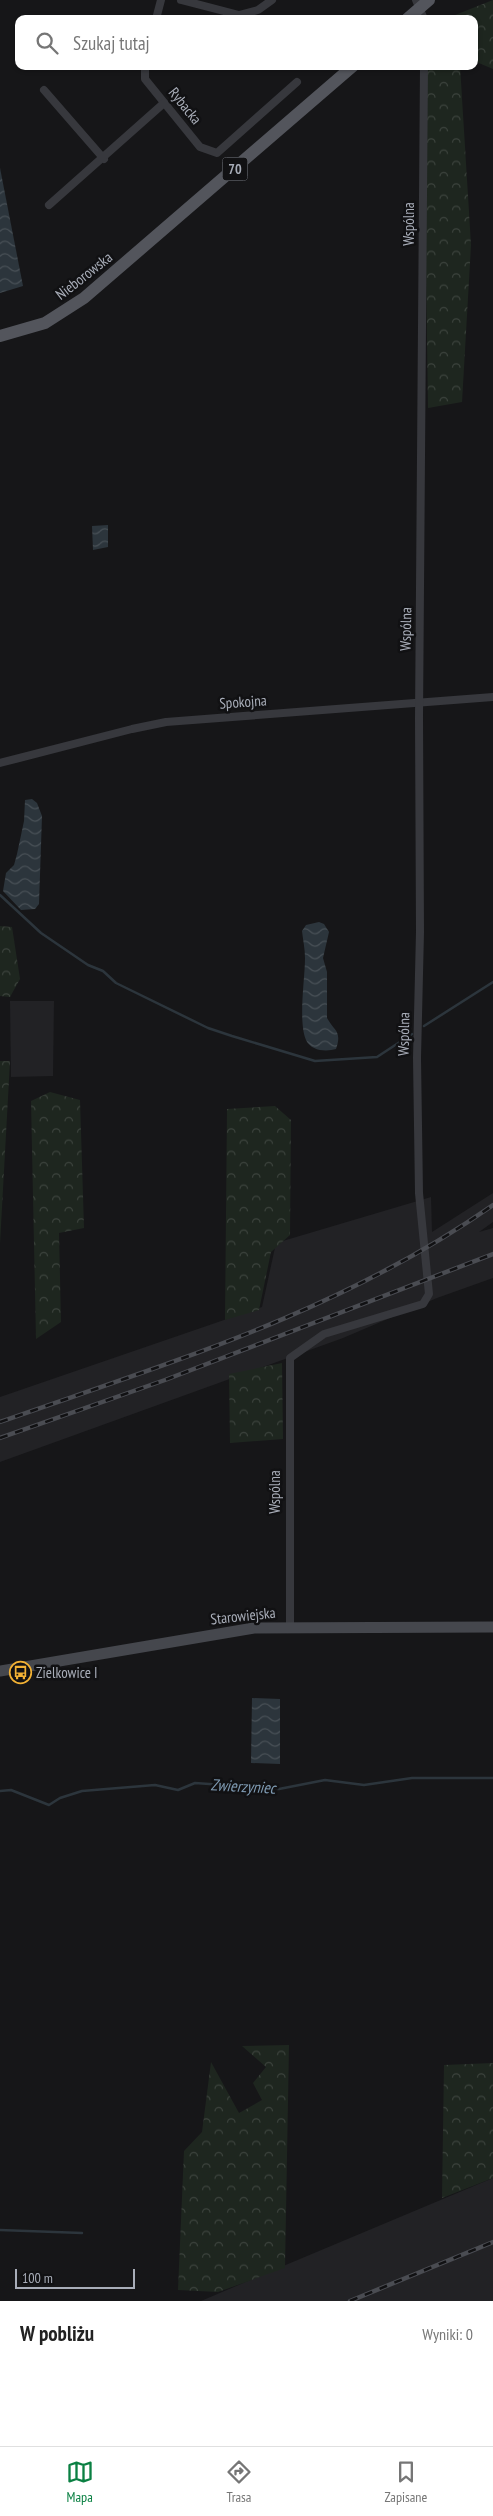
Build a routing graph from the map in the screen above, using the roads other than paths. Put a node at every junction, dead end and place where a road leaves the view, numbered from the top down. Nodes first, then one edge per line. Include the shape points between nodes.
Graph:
1 (160, 0) edge
2 (181, 0) edge
3 (272, 0) edge
4 (422, 7) edge
5 (157, 15) edge
6 (412, 15) edge
7 (145, 70) edge
8 (347, 70) edge
9 (424, 70) edge
10 (297, 82) dead end
11 (44, 90) dead end
12 (164, 103) junction
13 (104, 159) junction
14 (49, 205) dead end
15 (0, 336) edge
16 (493, 697) edge
17 (419, 702) junction
18 (0, 763) edge
19 (290, 1626) junction
20 (493, 1627) edge
21 (0, 1671) edge

1 - 5 street
2 - 3 street via 239,15 258,10
4 - 6 main road
7 - 12 street, Rybacka via 145,79
8 - 15 main road, Nieborowska / 70 via 98,288 63,314 37,326
9 - 17 street, Wspólna
10 - 12 street, Rybacka via 217,153 200,147
11 - 13 street
12 - 13 street
13 - 14 street
16 - 17 street, Spokojna
17 - 18 street, Spokojna via 166,722
17 - 19 street, Wspólna via 419,1192 429,1292 423,1304 324,1334 290,1358
19 - 20 street, Starowiejska
19 - 21 street, Starowiejska via 217,1632

